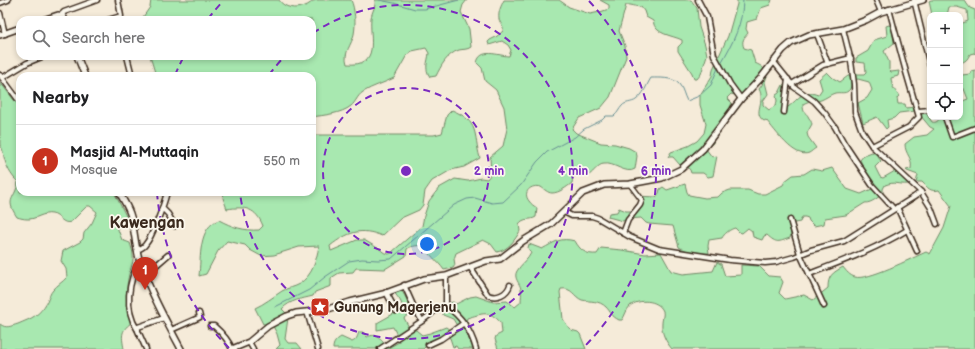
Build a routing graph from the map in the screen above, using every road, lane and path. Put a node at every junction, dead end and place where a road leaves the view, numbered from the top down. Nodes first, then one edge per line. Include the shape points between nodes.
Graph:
1 (8, 0) edge
2 (97, 0) edge
3 (118, 0) edge
4 (698, 0) edge
5 (876, 0) edge
6 (924, 0) edge
7 (914, 1) edge
8 (0, 3) edge
9 (889, 9) junction
10 (881, 12) junction
11 (0, 13) edge
12 (61, 15) joint
13 (55, 16) edge
14 (121, 16) edge
15 (16, 29) edge
16 (843, 29) junction
17 (2, 34) edge
18 (816, 34) junction
19 (927, 54) edge
20 (851, 58) junction
21 (34, 60) edge
22 (79, 60) edge
23 (128, 60) edge
24 (773, 61) junction
25 (828, 64) junction
26 (84, 72) edge
27 (131, 72) edge
28 (1, 76) edge
29 (788, 79) junction
30 (792, 84) junction
31 (16, 97) edge
32 (741, 99) junction
33 (927, 110) edge
34 (918, 111) junction
35 (784, 112) dead end
36 (946, 120) edge
37 (975, 128) edge
38 (872, 146) junction
39 (630, 184) junction
40 (921, 192) junction
41 (121, 196) edge
42 (166, 196) edge
43 (162, 208) junction
44 (896, 208) junction
45 (564, 212) junction
46 (790, 220) dead end
47 (937, 224) dead end
48 (175, 226) dead end
49 (907, 230) junction
50 (623, 233) junction
51 (137, 250) junction
52 (917, 251) dead end
53 (800, 254) junction
54 (168, 255) dead end
55 (140, 261) junction
56 (470, 267) junction
57 (809, 274) junction
58 (145, 275) junction
59 (446, 276) junction
60 (404, 285) junction
61 (510, 285) dead end
62 (386, 292) junction
63 (446, 306) junction
64 (824, 306) dead end
65 (396, 311) dead end
66 (307, 312) junction
67 (199, 314) dead end
68 (164, 318) junction
69 (422, 321) junction
70 (464, 323) junction
71 (210, 326) dead end
72 (138, 329) junction
73 (171, 330) junction
74 (249, 342) junction
75 (428, 345) dead end
76 (146, 349) edge
77 (181, 349) edge
78 (232, 349) edge
79 (253, 349) edge
80 (318, 349) edge
81 (380, 349) edge
82 (476, 349) edge

1 - 8 street
2 - 12 street
3 - 14 street
4 - 32 street via 707,17 714,55
5 - 10 street
6 - 7 main road
7 - 9 main road
7 - 19 street
9 - 10 main road
9 - 34 street
10 - 16 main road
11 - 17 street
12 - 13 main road
15 - 17 main road
16 - 18 main road
16 - 20 street
18 - 24 main road via 791,43
18 - 25 street
20 - 25 street
20 - 38 street via 855,112 862,132
21 - 28 street
22 - 26 main road
23 - 27 street
24 - 29 street
24 - 32 main road
25 - 30 street
28 - 31 street
29 - 30 street
29 - 35 street
30 - 44 street via 824,112 872,185
32 - 39 main road via 703,149 681,169 662,178
33 - 34 street
34 - 38 street via 919,117 914,123
36 - 37 street via 952,137
38 - 40 street
39 - 45 main road via 592,188 583,193
39 - 50 street via 642,200 628,220
40 - 44 street
40 - 47 street
41 - 51 main road via 131,217
42 - 43 street
43 - 48 street
43 - 51 street via 146,244
44 - 49 street
44 - 53 street via 844,241
45 - 50 street via 572,216 598,218
45 - 56 main road via 504,258
46 - 53 street
49 - 52 street
49 - 57 street via 861,254
50 - 53 street via 659,249 730,260 770,262
51 - 55 main road
53 - 57 street
54 - 58 street
55 - 58 main road
55 - 72 street via 132,276 130,295 131,314
56 - 59 main road
56 - 61 street via 488,295 503,294
57 - 64 street
58 - 68 main road
59 - 60 main road
59 - 63 street
60 - 62 main road
60 - 69 street
62 - 65 street
62 - 66 main road via 325,310
63 - 69 street via 442,306
63 - 70 street
66 - 74 main road via 296,313 277,321
66 - 80 street
67 - 73 street via 200,317
68 - 72 street
68 - 73 main road
69 - 81 street
70 - 75 street
70 - 82 street via 470,331
71 - 78 street via 214,326 227,338
72 - 76 street
73 - 77 main road
74 - 78 main road
74 - 79 street

